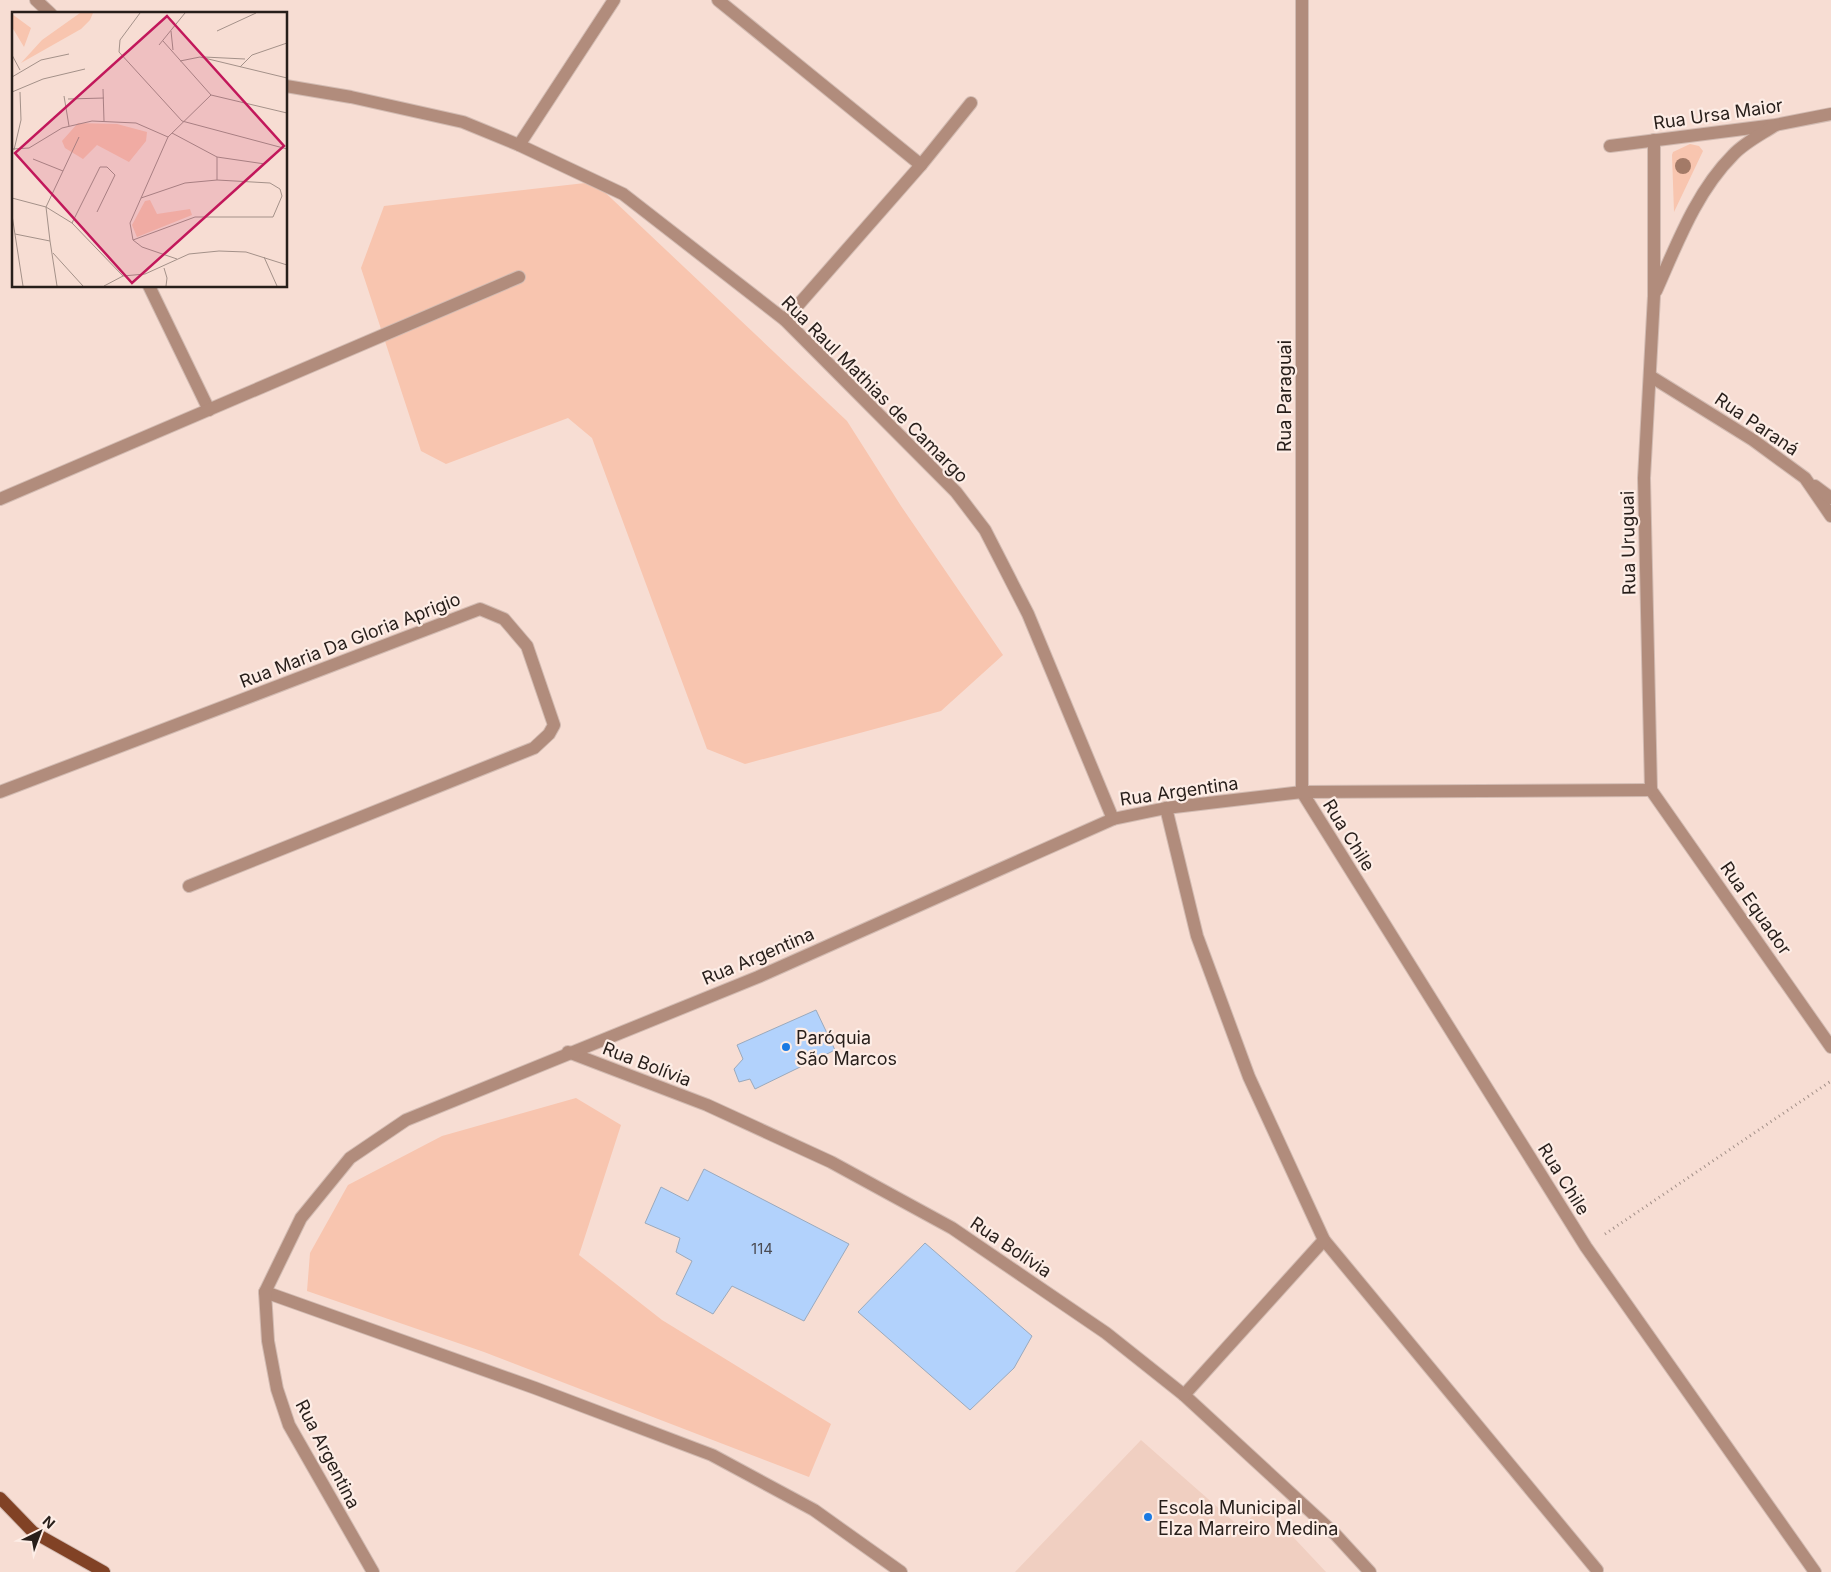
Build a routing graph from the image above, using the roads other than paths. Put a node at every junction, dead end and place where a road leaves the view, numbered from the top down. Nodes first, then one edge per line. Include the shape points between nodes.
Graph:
1 (36, 0) edge
2 (614, 0) edge
3 (718, 0) edge
4 (1302, 0) edge
5 (49, 12) edge
6 (288, 86) edge
7 (971, 103) dead end
8 (1831, 114) edge
9 (1775, 125) junction
10 (1654, 140) junction
11 (520, 145) junction
12 (1610, 146) dead end
13 (921, 165) junction
14 (519, 278) dead end
15 (150, 288) edge
16 (1654, 296) junction
17 (785, 320) junction
18 (1650, 376) junction
19 (209, 410) junction
20 (1805, 478) junction
21 (0, 498) edge
22 (1831, 498) edge
23 (1831, 516) edge
24 (1651, 790) junction
25 (0, 792) edge
26 (1302, 792) junction
27 (1166, 808) junction
28 (1113, 819) junction
29 (189, 886) dead end
30 (1831, 1047) edge
31 (568, 1052) junction
32 (1324, 1240) junction
33 (265, 1292) junction
34 (1184, 1395) junction
35 (0, 1498) edge
36 (1597, 1570) dead end
37 (104, 1572) edge
38 (373, 1572) edge
39 (901, 1572) edge
40 (1370, 1572) edge
41 (1814, 1572) edge

1 - 5 street
2 - 11 street
3 - 13 street
4 - 26 street, Rua Paraguai
6 - 11 street, Rua Raul Mathias de Camargo via 463,122
7 - 13 street
8 - 9 street, Rua Ursa Maior
9 - 10 street, Rua Ursa Maior
9 - 16 street, Rua Uruguai via 1734,153 1713,178 1686,223
10 - 12 street, Rua Ursa Maior
10 - 16 street, Rua Uruguai
11 - 17 street, Rua Raul Mathias de Camargo via 623,194
13 - 17 street
14 - 19 street
15 - 19 street
16 - 18 street, Rua Uruguai
17 - 28 street, Rua Raul Mathias de Camargo via 956,492 985,530 1028,614
18 - 20 street, Rua Paraná via 1753,440
18 - 24 street, Rua Uruguai via 1644,478
19 - 21 street
20 - 22 street
20 - 23 street, Rua Paraná
24 - 26 street, Rua Argentina
24 - 30 street, Rua Equador
25 - 29 street, Rua Maria Da Gloria Aprigio via 480,609 504,619 527,646 554,725 534,748
26 - 27 street, Rua Argentina
26 - 41 street, Rua Chile via 1586,1247
27 - 28 street, Rua Argentina
27 - 32 street via 1197,936 1249,1077
28 - 31 street, Rua Argentina via 758,977
31 - 33 street, Rua Argentina via 406,1120 350,1158 301,1218
31 - 34 street, Rua Bolívia via 707,1105 831,1162 952,1228 1106,1333
32 - 34 street
32 - 36 street
33 - 38 street, Rua Argentina via 268,1341 275,1380 289,1425
33 - 39 street via 712,1455 814,1510
34 - 40 street, Rua Bolívia via 1335,1534
35 - 37 main road via 33,1532

